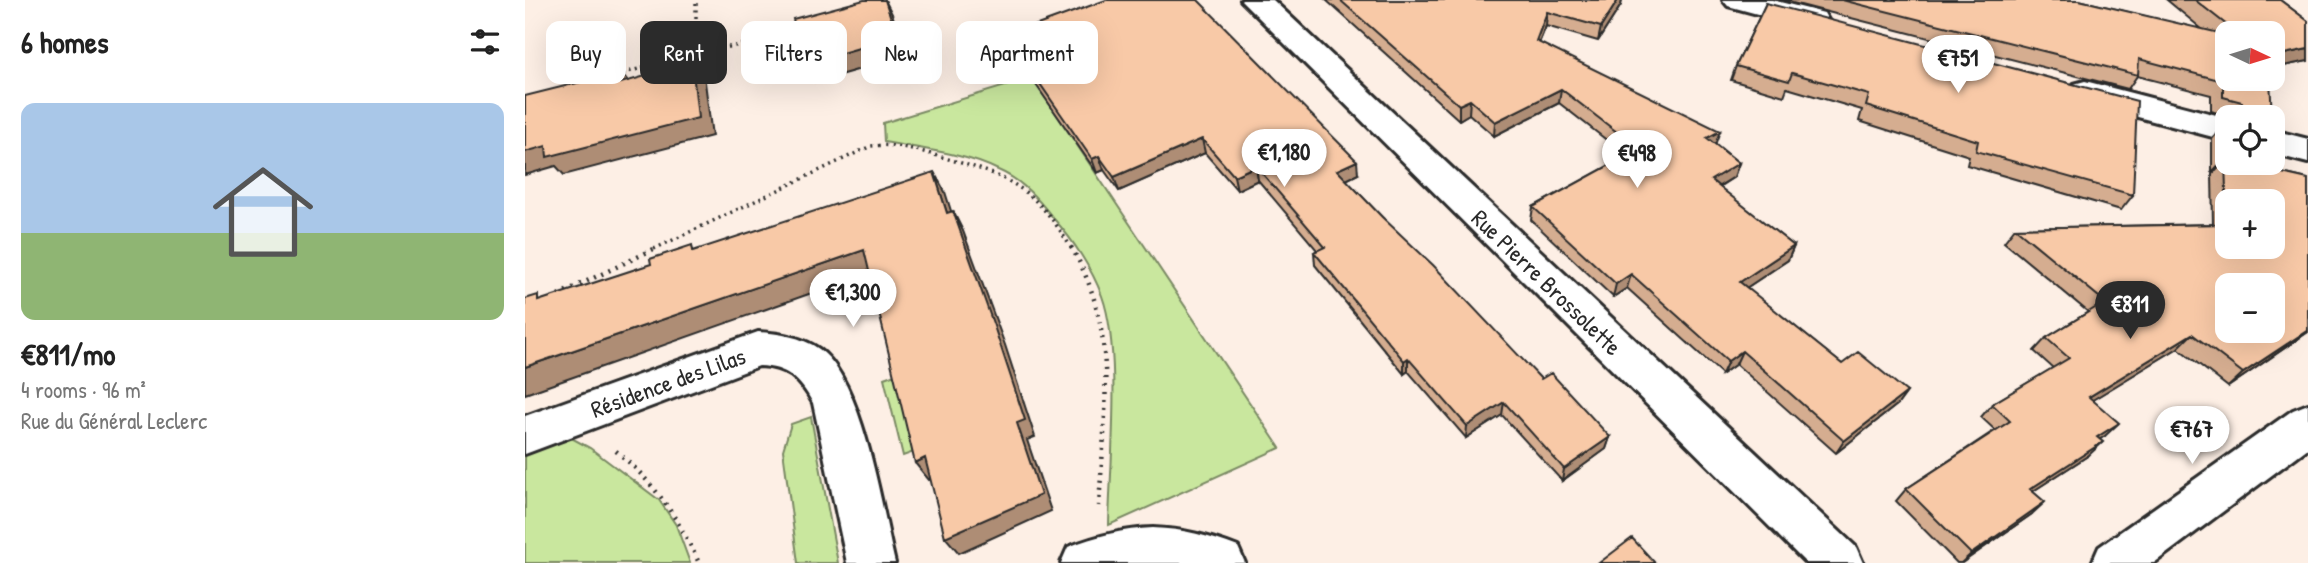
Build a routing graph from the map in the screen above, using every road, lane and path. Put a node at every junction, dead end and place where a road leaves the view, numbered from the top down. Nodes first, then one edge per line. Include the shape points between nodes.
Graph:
1 (696, 0) edge
2 (1256, 0) edge
3 (1738, 0) edge
4 (696, 21) edge
5 (1844, 28) edge
6 (2056, 84) edge
7 (2215, 127) edge
8 (2285, 145) edge
9 (2308, 151) edge
10 (550, 299) edge
11 (573, 417) junction
12 (2308, 423) edge
13 (525, 435) edge
14 (1091, 561) edge
15 (699, 563) edge
16 (871, 563) edge
17 (1221, 563) edge
18 (1839, 563) edge
19 (2116, 563) edge

1 - 4 path
2 - 18 street, Rue Pierre Brossolette
3 - 5 street
6 - 7 street
8 - 9 street
10 - 14 path via 871,146 895,146 1002,177 1022,187 1043,210 1076,257 1097,304 1104,383
11 - 13 street, Résidence des Lilas
11 - 15 path via 644,473 673,506
11 - 16 street, Résidence des Lilas via 758,349 782,349 803,358 823,380 834,402
12 - 19 street
14 - 17 street via 1153,552

